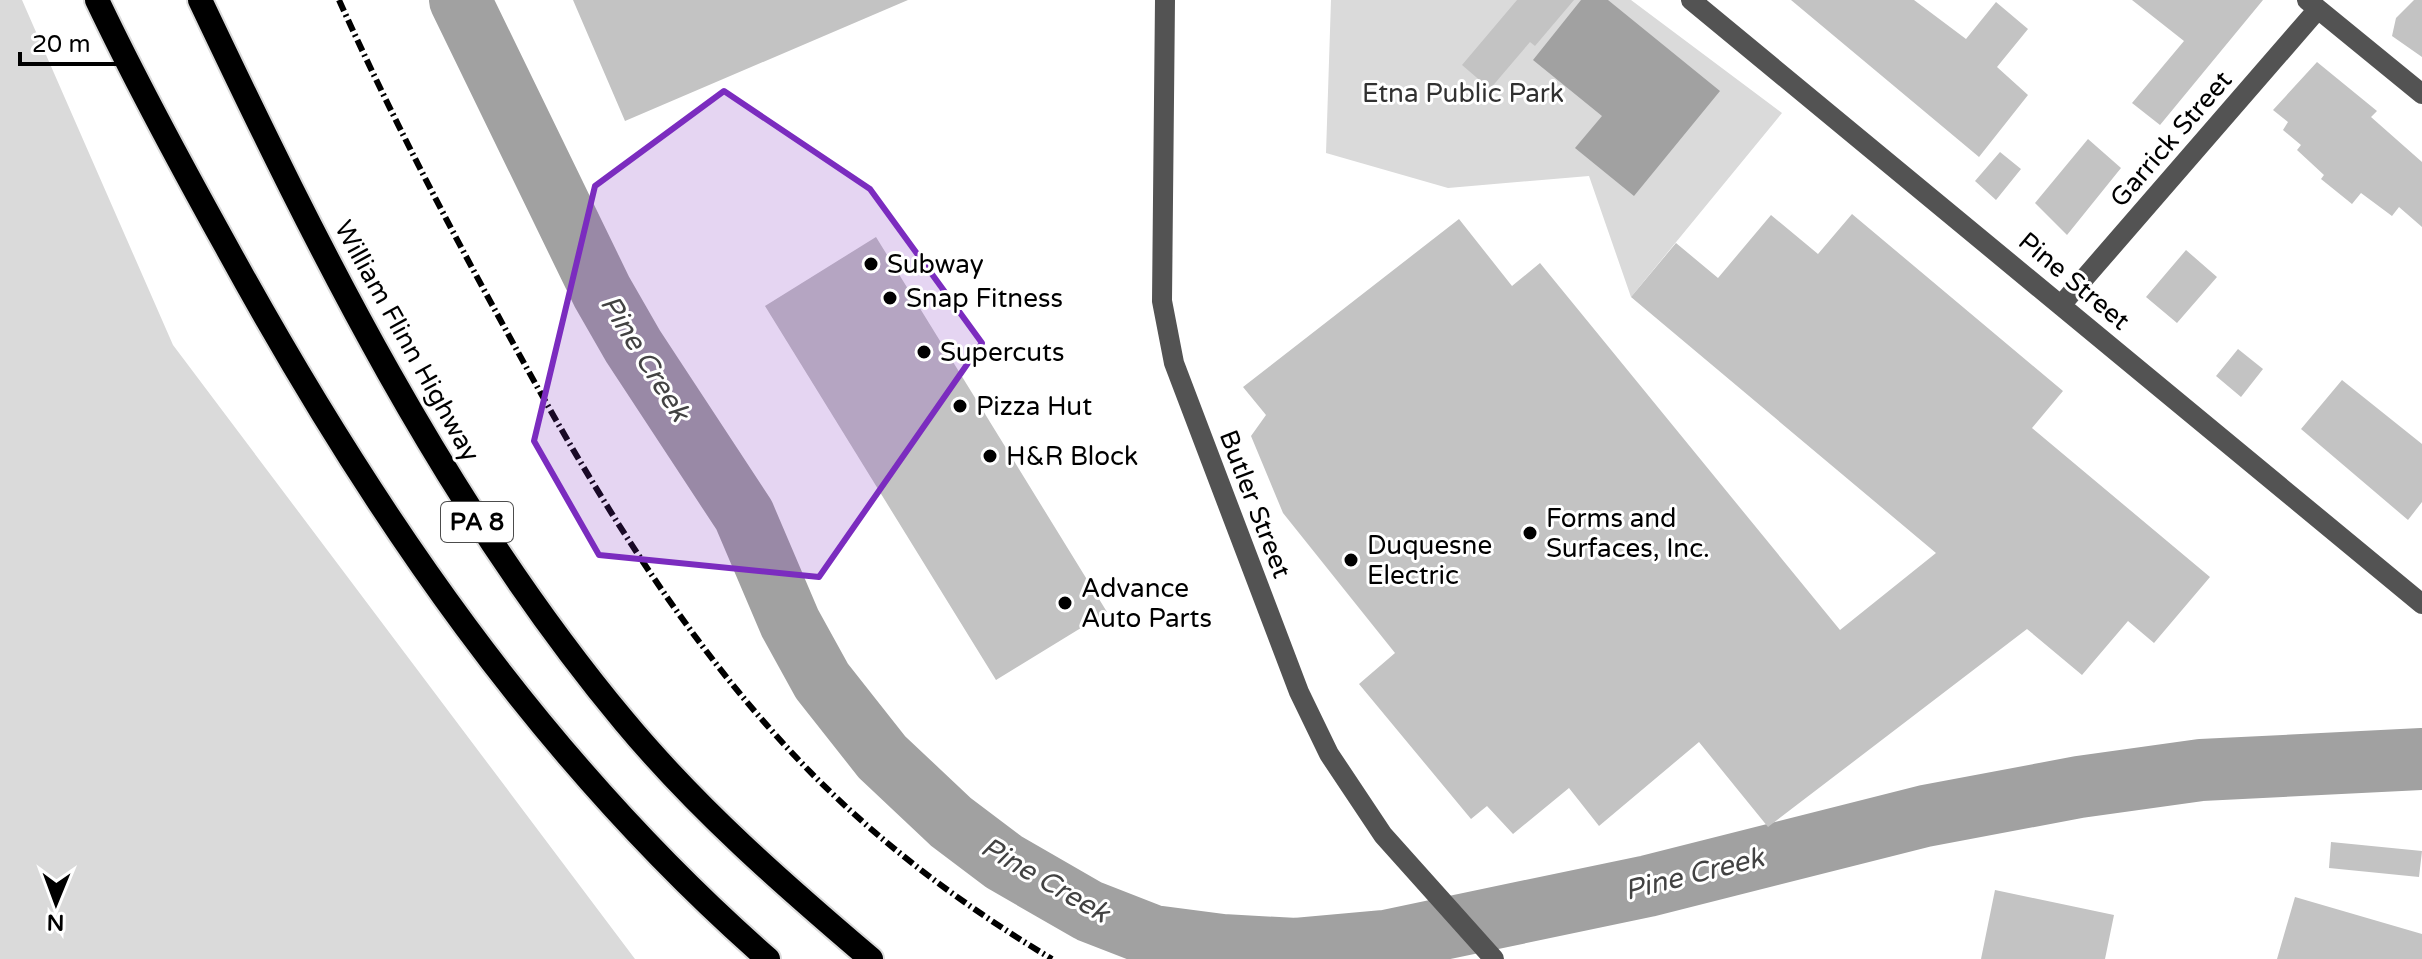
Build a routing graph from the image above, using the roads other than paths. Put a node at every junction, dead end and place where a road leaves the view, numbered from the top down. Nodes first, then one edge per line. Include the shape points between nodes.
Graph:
1 (97, 0) edge
2 (200, 0) edge
3 (1165, 0) edge
4 (1691, 0) edge
5 (2313, 5) edge
6 (2422, 94) edge
7 (2062, 304) junction
8 (2422, 604) edge
9 (768, 959) edge
10 (871, 959) edge
11 (1494, 959) edge

1 - 9 highway, PA 8 via 267,320 352,463 442,596 524,705 618,815
2 - 10 highway, William Flinn Highway / PA 8 via 389,371 473,515 540,615 625,723 714,819
3 - 11 street, Butler Street via 1162,301 1174,363 1305,705 1349,788 1415,873
4 - 7 street, Pine Street
5 - 6 street
5 - 7 street, Garrick Street
7 - 8 street, Pine Street

